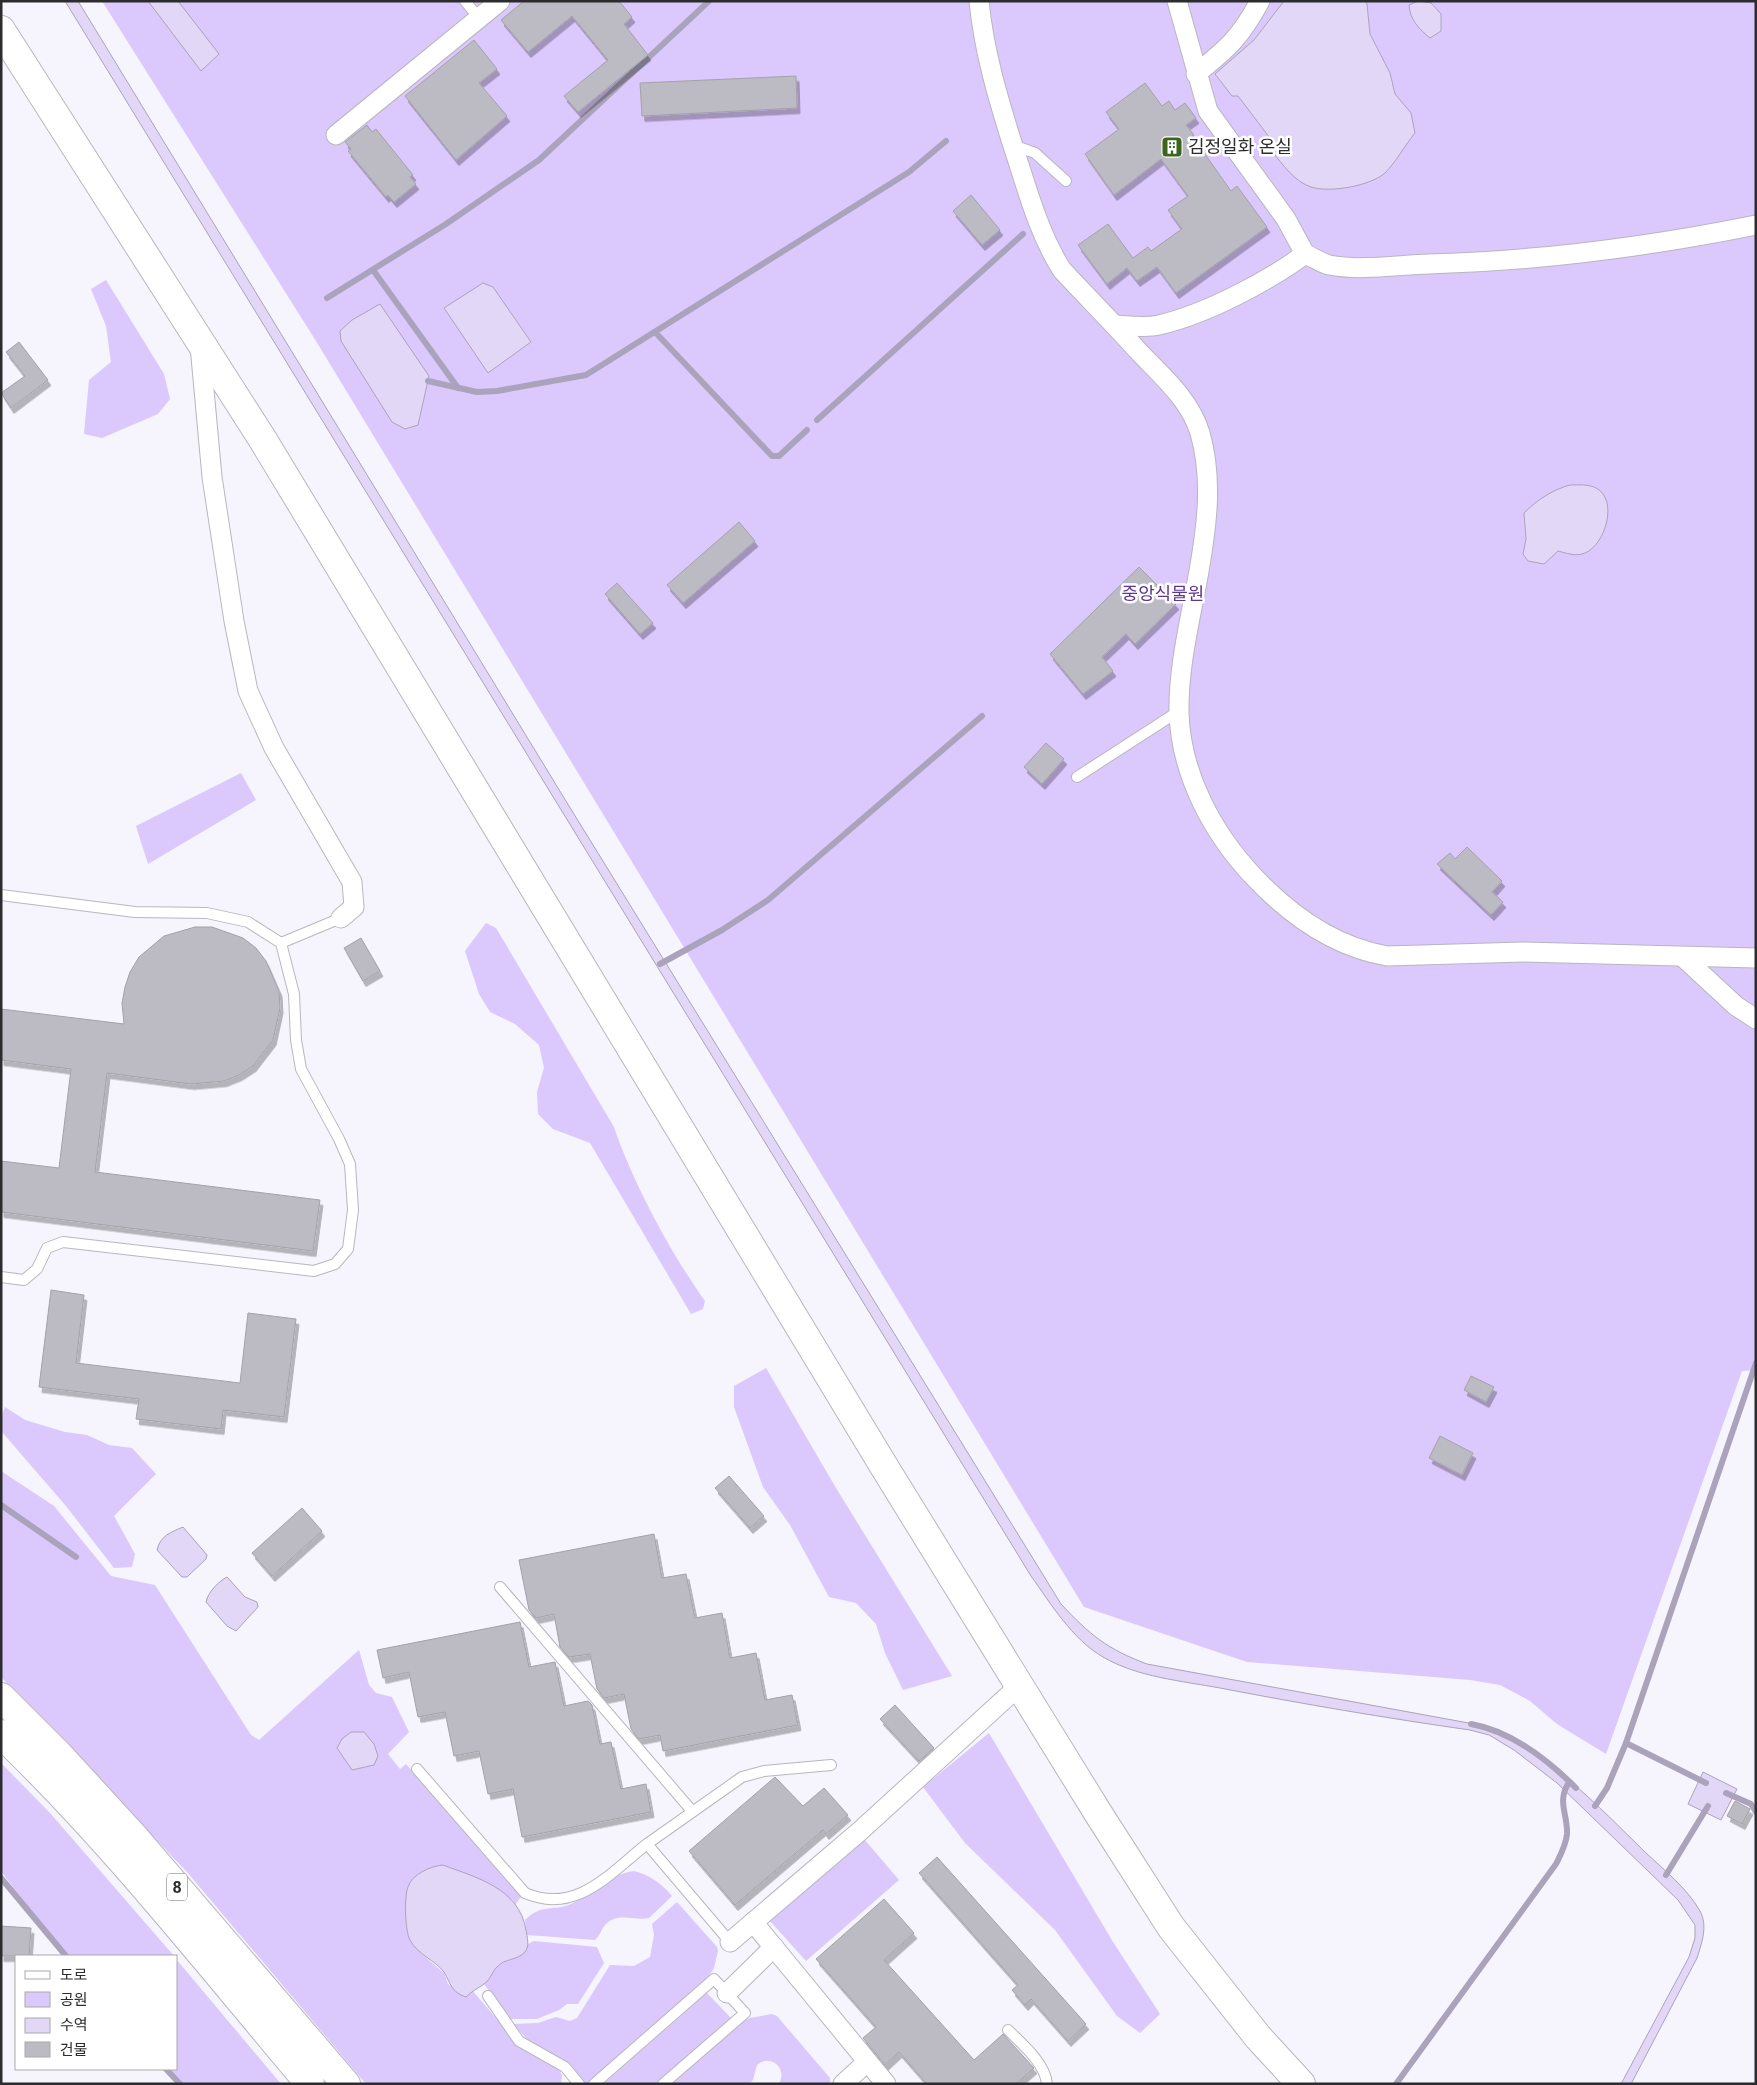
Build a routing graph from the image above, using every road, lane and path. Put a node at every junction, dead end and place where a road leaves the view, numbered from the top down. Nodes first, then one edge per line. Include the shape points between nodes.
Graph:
1 (464, 1) edge
2 (500, 1) edge
3 (979, 1) edge
4 (1176, 1) edge
5 (1260, 1) edge
6 (479, 18) junction
7 (1, 30) edge
8 (1196, 74) junction
9 (336, 135) dead end
10 (1013, 145) junction
11 (1066, 181) dead end
12 (1756, 225) edge
13 (1305, 254) junction
14 (1116, 325) junction
15 (200, 342) junction
16 (1179, 711) junction
17 (1077, 777) dead end
18 (1, 895) edge
19 (341, 918) joint
20 (281, 943) junction
21 (1683, 957) junction
22 (1756, 958) edge
23 (1756, 1019) edge
24 (1, 1277) edge
25 (500, 1587) dead end
26 (1019, 1686) junction
27 (1, 1696) edge
28 (1, 1734) edge
29 (831, 1765) dead end
30 (417, 1769) dead end
31 (692, 1811) junction
32 (647, 1844) junction
33 (753, 1922) junction
34 (730, 1942) joint
35 (774, 1947) junction
36 (727, 1993) junction
37 (488, 1996) dead end
38 (1008, 2030) dead end
39 (867, 2062) junction
40 (310, 2084) edge
41 (346, 2084) edge
42 (579, 2084) edge
43 (594, 2084) edge
44 (662, 2084) edge
45 (844, 2084) edge
46 (886, 2084) edge
47 (1047, 2084) edge
48 (1301, 2084) edge

1 - 6 lane
2 - 6 street
3 - 10 street via 988,59
4 - 8 street
5 - 8 street via 1231,46
6 - 9 street
7 - 15 main road
8 - 13 street via 1208,111 1286,219
10 - 11 lane via 1036,153
10 - 14 street via 1050,251 1062,270
12 - 13 street via 1577,255 1488,263 1367,266 1329,264
13 - 14 street via 1210,308 1158,326
14 - 16 street via 1179,394 1199,431 1205,454 1206,534 1185,650
15 - 19 street via 212,477 248,691 274,748 352,882 354,907
15 - 26 main road
16 - 17 lane
16 - 21 street via 1184,750 1192,778 1203,805 1227,842 1275,899 1304,922 1340,942 1387,956 1523,952
18 - 20 lane via 135,912 207,913 248,922
19 - 20 lane
20 - 24 lane via 294,994 301,1069 340,1139 350,1164 353,1210 348,1249 335,1264 314,1271 62,1242 46,1248 38,1269 24,1280
21 - 22 street
21 - 23 street via 1736,1006
25 - 31 lane
26 - 33 street via 860,1831
26 - 48 main road via 1171,1927 1258,2037
27 - 41 main road, 8 via 136,1840
28 - 40 main road, 8 via 38,1769 116,1856
29 - 31 lane via 764,1771 742,1777
30 - 32 lane via 524,1892 540,1899 564,1900 587,1892
31 - 32 lane
32 - 34 lane
33 - 34 street
33 - 35 street
35 - 36 street
35 - 39 street
36 - 43 lane via 714,1978
36 - 44 lane via 744,2013
37 - 42 lane via 519,2041 565,2067
38 - 47 lane via 1046,2074
39 - 45 street
39 - 46 street

